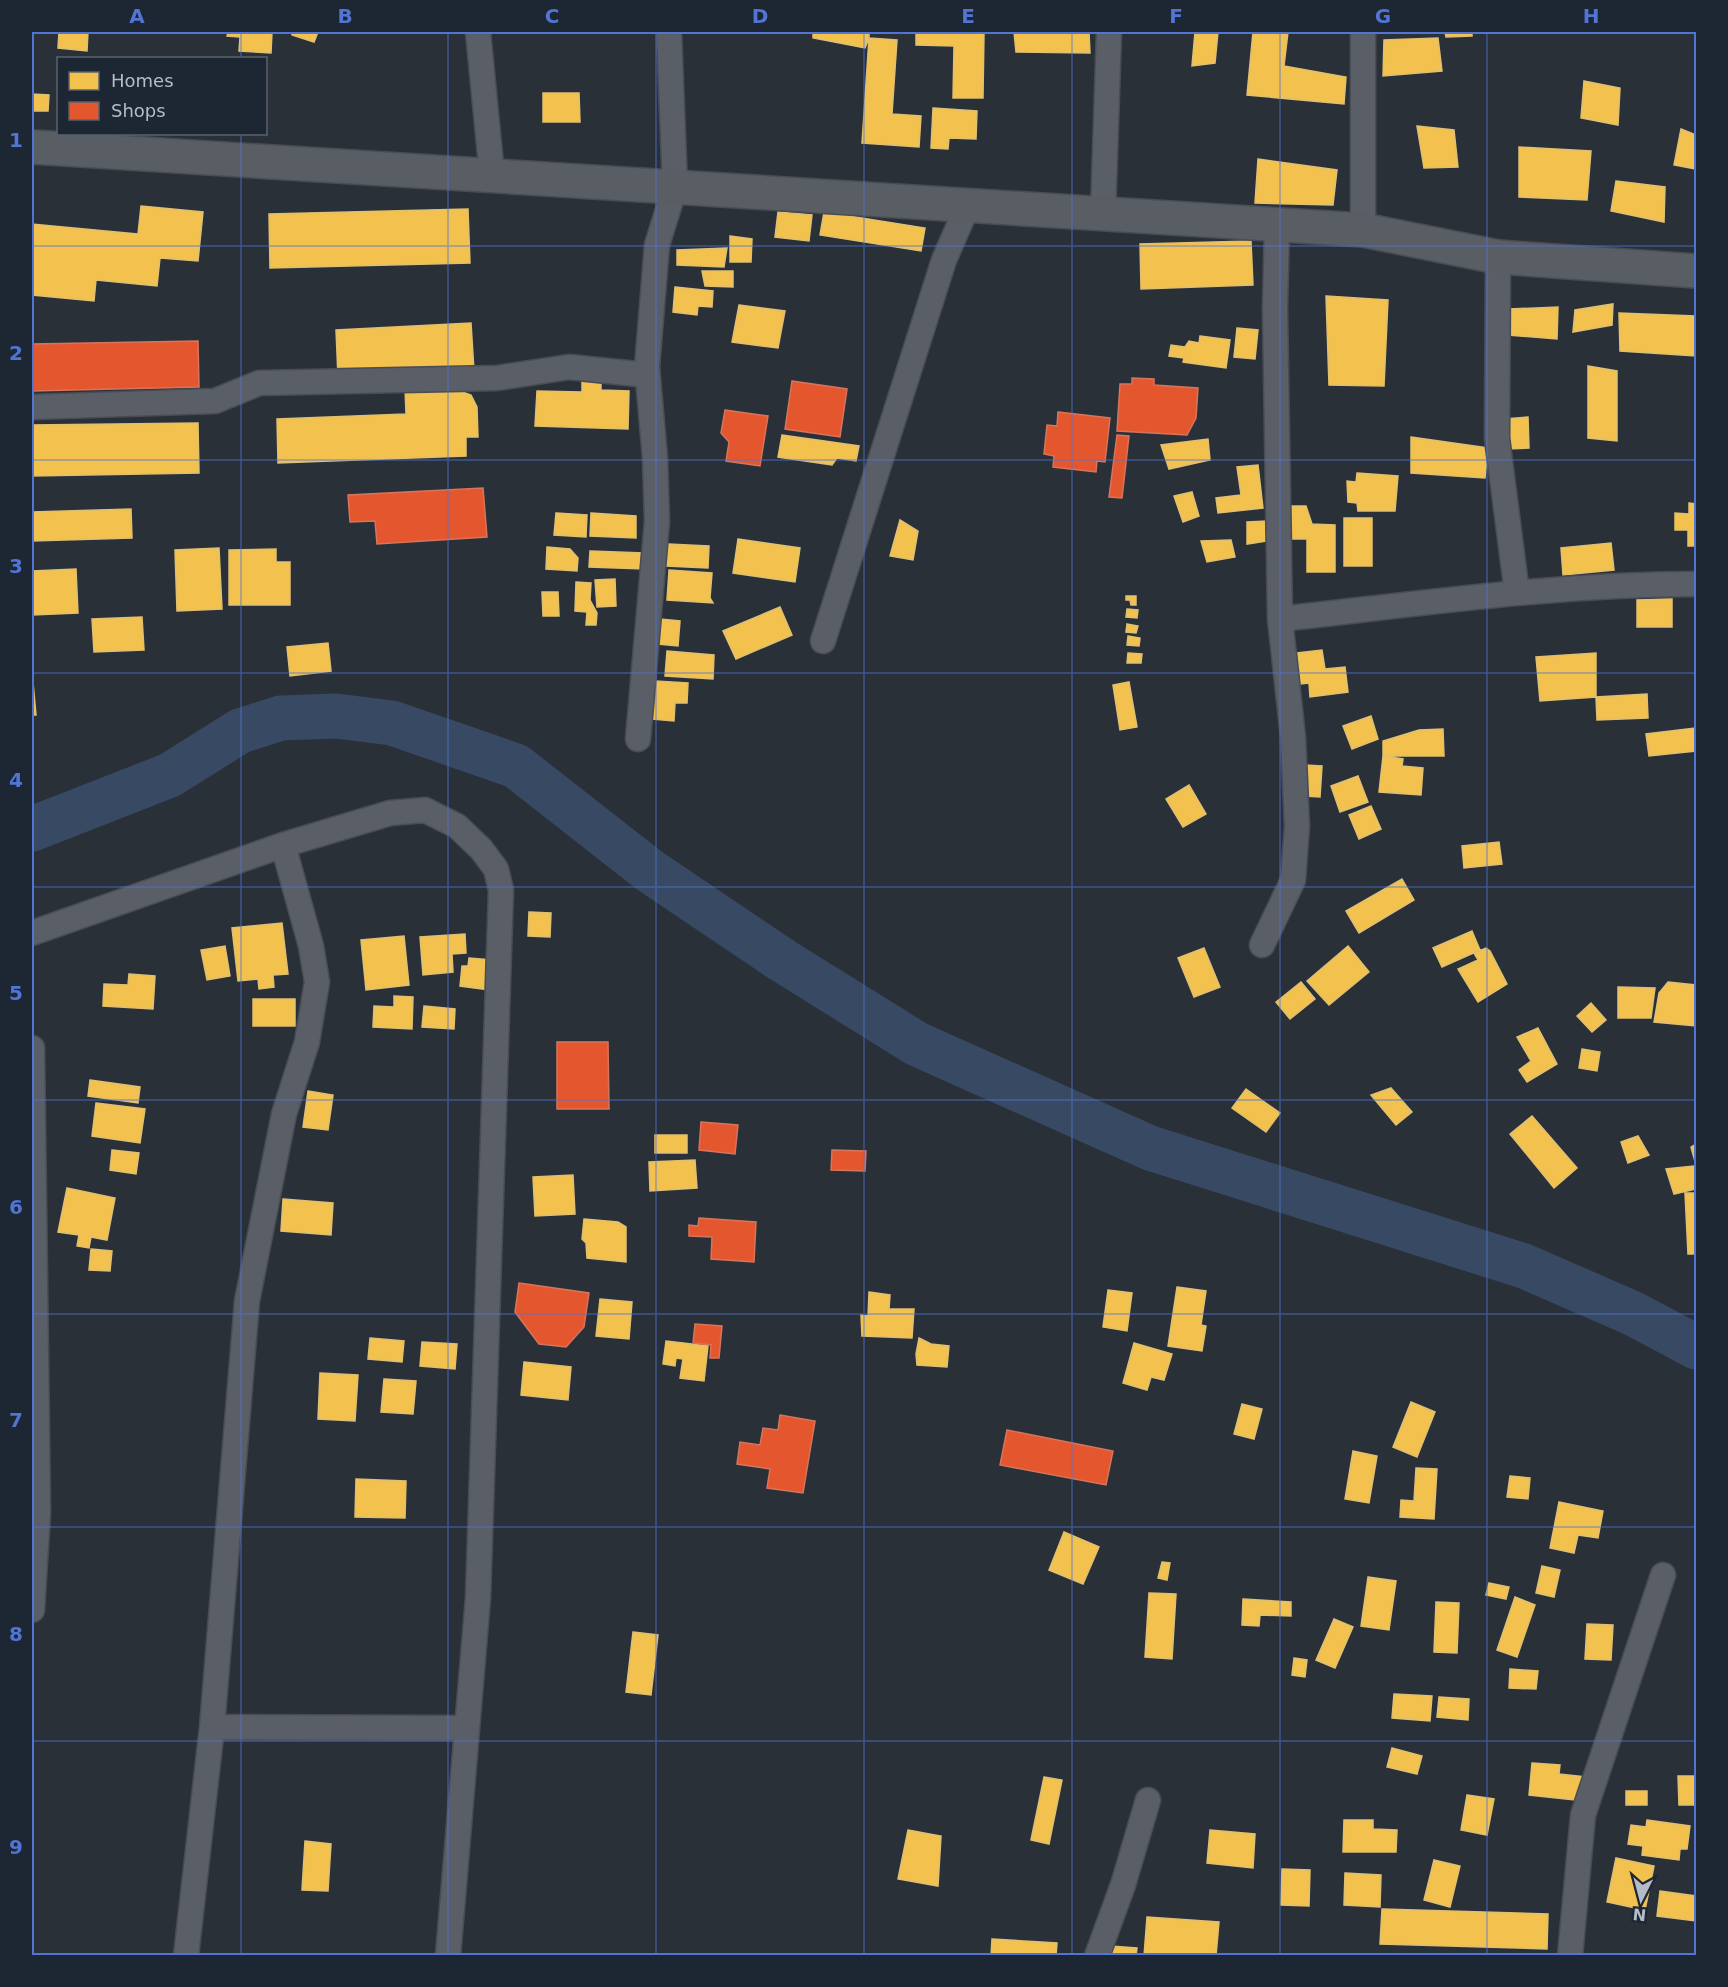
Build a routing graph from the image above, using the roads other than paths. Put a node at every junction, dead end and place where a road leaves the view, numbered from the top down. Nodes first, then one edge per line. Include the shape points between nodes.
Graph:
1 (478, 32) edge
2 (669, 32) edge
3 (1109, 32) edge
4 (1363, 32) edge
5 (32, 147) edge
6 (492, 175) junction
7 (675, 186) junction
8 (968, 205) junction
9 (1103, 214) junction
10 (1277, 224) junction
11 (1363, 230) junction
12 (1498, 257) junction
13 (1696, 271) edge
14 (647, 375) junction
15 (32, 407) edge
16 (1696, 584) edge
17 (1517, 593) junction
18 (1280, 620) junction
19 (823, 641) dead end
20 (638, 739) dead end
21 (283, 845) junction
22 (32, 933) edge
23 (1262, 945) dead end
24 (32, 1048) edge
25 (1663, 1575) dead end
26 (32, 1610) edge
27 (212, 1727) junction
28 (467, 1728) junction
29 (1148, 1800) dead end
30 (186, 1956) edge
31 (448, 1956) edge
32 (1097, 1956) edge
33 (1570, 1956) edge

1 - 6 street
2 - 7 street
3 - 9 street
4 - 11 street
5 - 6 street
6 - 7 street
7 - 8 street
7 - 14 street via 657,245
8 - 9 street
8 - 19 street via 944,260
9 - 10 street
10 - 11 street
10 - 18 street
11 - 12 street
12 - 13 street
12 - 17 street via 1497,438
14 - 15 street via 570,367 497,378 259,383 215,401
14 - 20 street via 657,521
16 - 17 street
17 - 18 street
18 - 23 street via 1297,826 1293,880
21 - 22 street
21 - 27 street via 317,982 308,1042 284,1114 247,1301
21 - 28 street via 390,813 424,810 457,826 496,870 500,902 478,1586
24 - 26 street via 38,1513
25 - 33 street via 1583,1815
27 - 28 street
27 - 30 street
28 - 31 street
29 - 32 street

